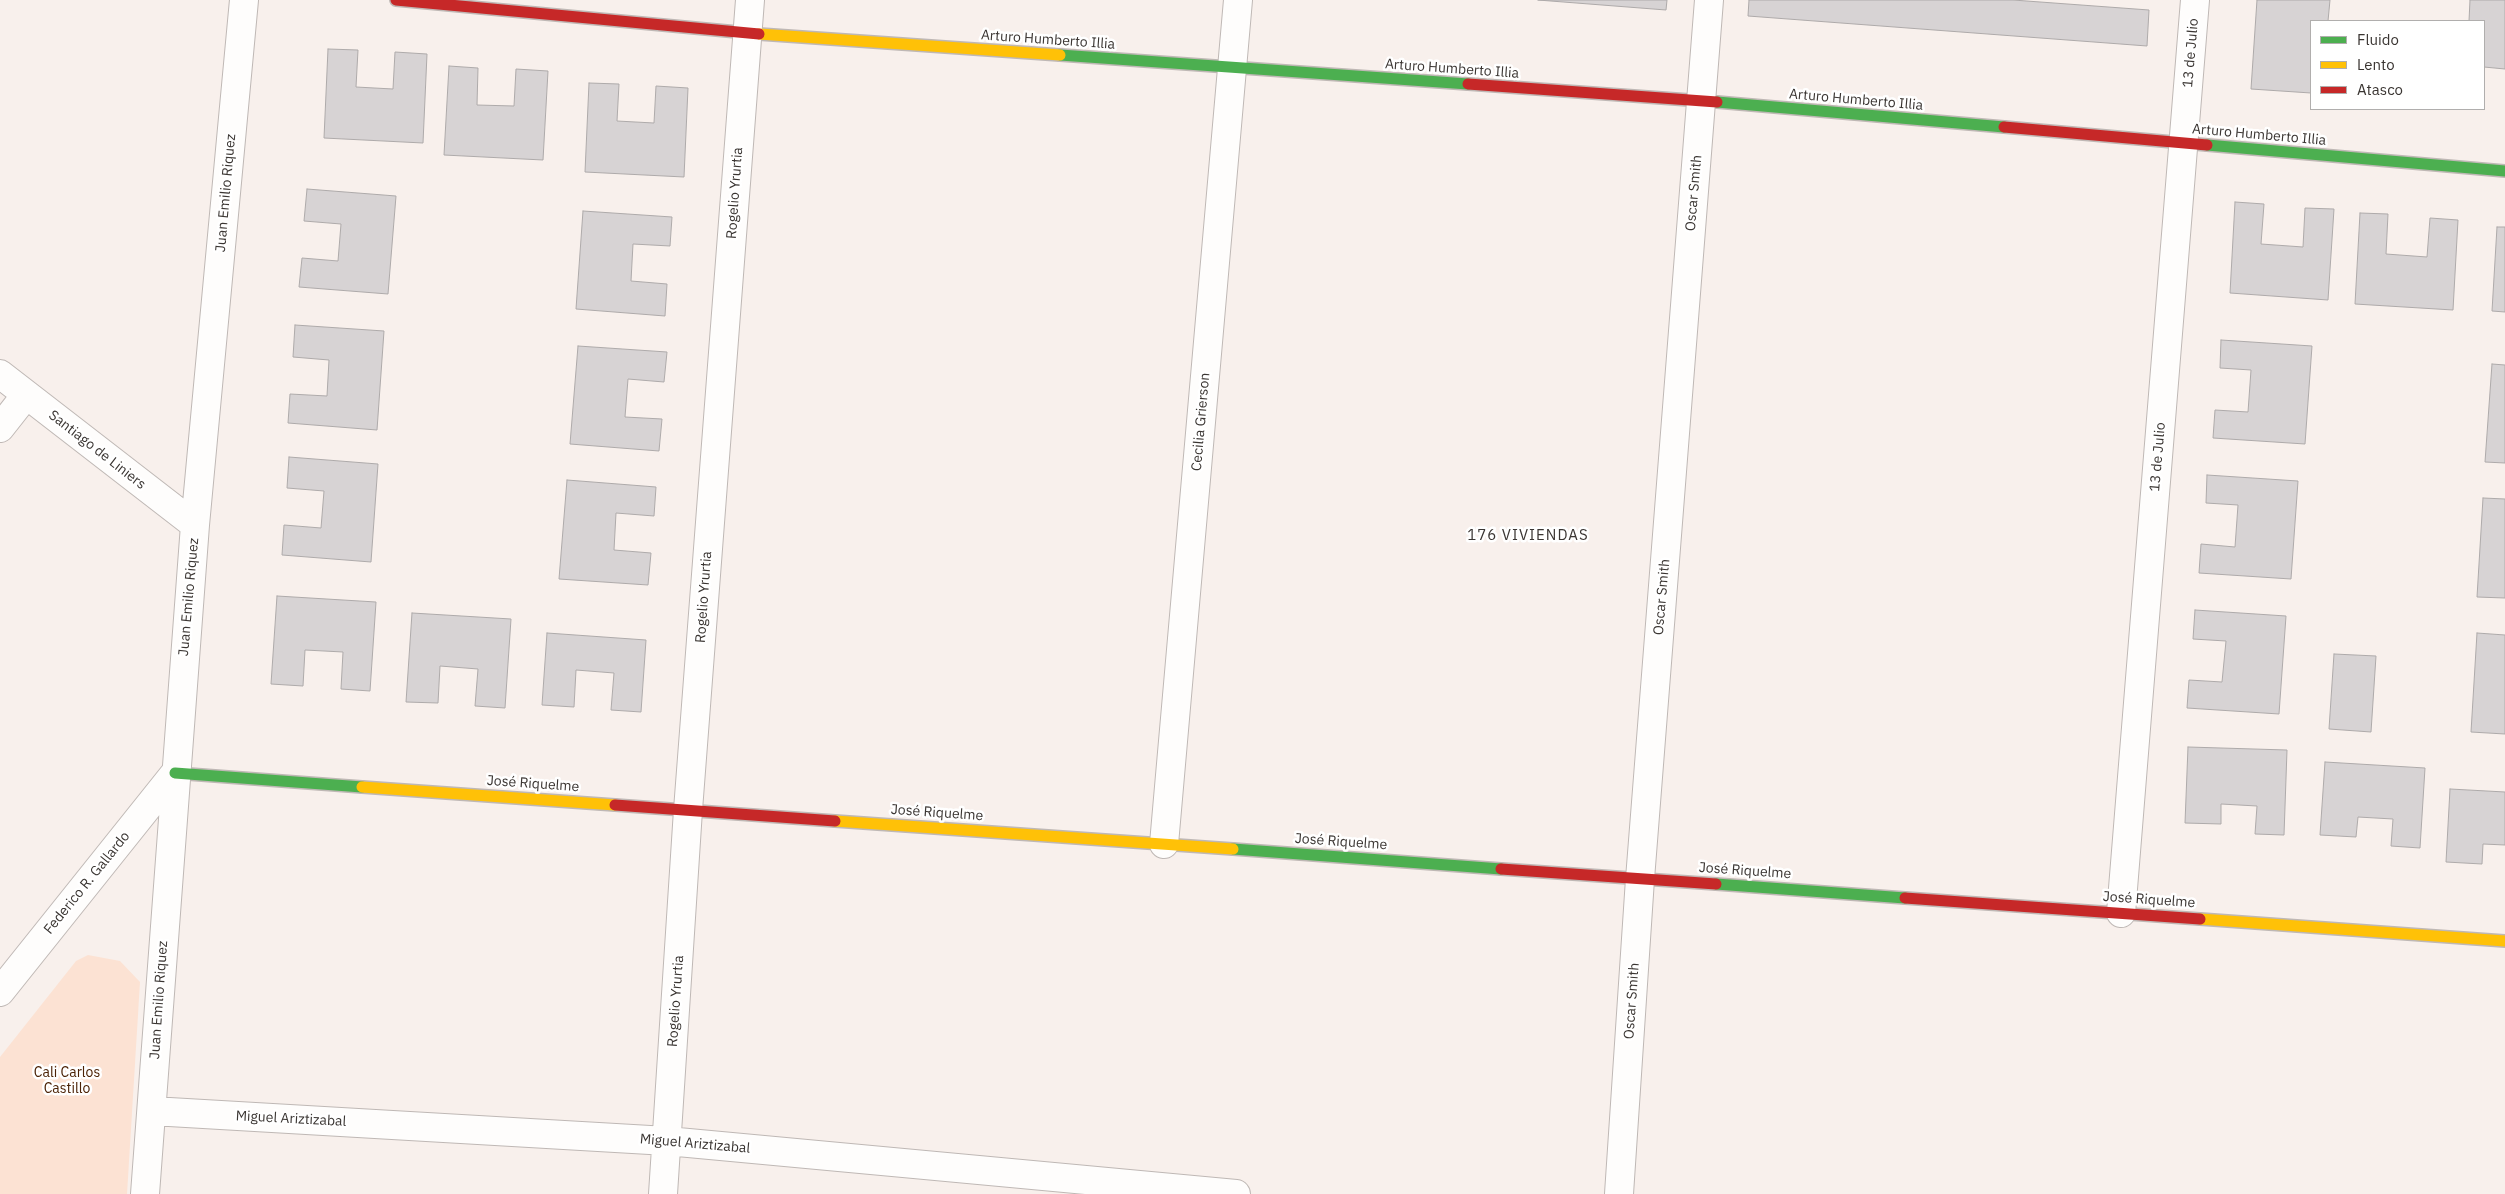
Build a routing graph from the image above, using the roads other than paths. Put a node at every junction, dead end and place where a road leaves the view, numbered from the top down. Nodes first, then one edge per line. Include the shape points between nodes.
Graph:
1 (244, 0) edge
2 (396, 0) edge
3 (750, 0) edge
4 (1238, 0) edge
5 (1709, 0) edge
6 (2195, 0) edge
7 (748, 32) junction
8 (1232, 69) junction
9 (1701, 101) junction
10 (2184, 144) junction
11 (2505, 171) edge
12 (0, 374) edge
13 (26, 395) junction
14 (0, 428) edge
15 (195, 525) junction
16 (175, 773) junction
17 (688, 810) junction
18 (1164, 844) junction
19 (1640, 879) junction
20 (2121, 913) junction
21 (2505, 941) edge
22 (0, 992) edge
23 (152, 1111) junction
24 (667, 1141) junction
25 (145, 1194) edge
26 (663, 1194) edge
27 (1236, 1194) edge
28 (1619, 1194) edge

1 - 15 street, Juan Emilio Riquez
2 - 7 street, Arturo Humberto Illia
3 - 7 street, Rogelio Yrurtia
4 - 8 street, Cecilia Grierson
5 - 9 street, Oscar Smith
6 - 10 street, 13 de Julio
7 - 8 street, Arturo Humberto Illia
7 - 17 street, Rogelio Yrurtia
8 - 9 street, Arturo Humberto Illia
8 - 18 street, Cecilia Grierson
9 - 10 street, Arturo Humberto Illia
9 - 19 street, Oscar Smith
10 - 11 street, Arturo Humberto Illia
10 - 20 street, 13 de Julio
12 - 13 street, Santiago de Liniers
13 - 14 street
13 - 15 street, Santiago de Liniers
15 - 16 street, Juan Emilio Riquez
16 - 17 street, José Riquelme
16 - 22 street, Federico R. Gallardo
16 - 23 street, Juan Emilio Riquez
17 - 18 street, José Riquelme
17 - 24 street, Rogelio Yrurtia
18 - 19 street, José Riquelme
19 - 20 street, José Riquelme
19 - 28 street, Oscar Smith
20 - 21 street, José Riquelme
23 - 24 street, Miguel Ariztizabal
23 - 25 street, Juan Emilio Riquez
24 - 26 street, Rogelio Yrurtia
24 - 27 street, Miguel Ariztizabal

